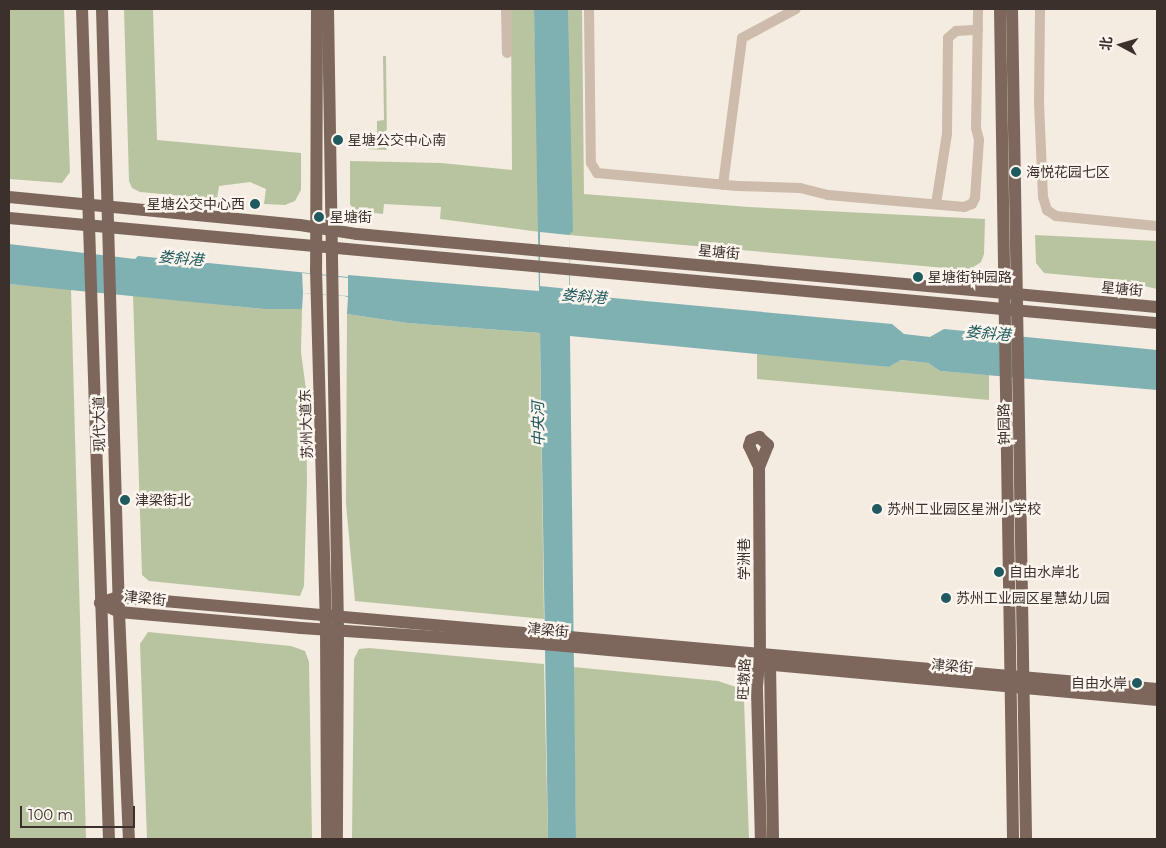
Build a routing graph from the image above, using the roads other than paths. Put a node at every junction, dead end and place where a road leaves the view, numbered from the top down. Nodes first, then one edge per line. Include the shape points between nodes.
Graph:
1 (82, 9) edge
2 (102, 9) edge
3 (317, 9) edge
4 (328, 9) edge
5 (506, 9) edge
6 (589, 9) edge
7 (796, 9) edge
8 (978, 9) edge
9 (1000, 9) edge
10 (1012, 9) edge
11 (1040, 9) edge
12 (978, 30) junction
13 (507, 54) dead end
14 (723, 185) junction
15 (9, 197) edge
16 (936, 204) junction
17 (88, 205) junction
18 (110, 208) junction
19 (9, 218) edge
20 (1157, 226) edge
21 (89, 227) junction
22 (316, 227) junction
23 (110, 229) junction
24 (331, 229) junction
25 (316, 248) junction
26 (330, 250) junction
27 (1002, 293) junction
28 (1017, 294) junction
29 (1157, 307) edge
30 (1003, 310) junction
31 (1018, 311) junction
32 (1157, 323) edge
33 (759, 467) dead end
34 (119, 597) junction
35 (100, 603) junction
36 (119, 612) junction
37 (332, 623) junction
38 (763, 660) junction
39 (1016, 682) junction
40 (1157, 689) edge
41 (1157, 700) edge
42 (109, 839) edge
43 (129, 839) edge
44 (327, 839) edge
45 (337, 839) edge
46 (761, 839) edge
47 (773, 839) edge
48 (1013, 839) edge
49 (1026, 839) edge

1 - 17 main road, 现代大道
2 - 18 main road, 现代大道
3 - 22 main road, 苏州大道东
4 - 24 main road, 苏州大道东
5 - 13 street
6 - 14 street via 593,169 602,174
7 - 14 street via 742,38
8 - 12 street
9 - 27 main road, 钟园路
10 - 28 main road, 钟园路
11 - 20 street via 1042,197 1047,210 1056,216
12 - 16 street via 956,31 948,38 947,134
12 - 16 street via 976,128 979,140 975,198 968,206
14 - 16 street via 800,188 828,195
15 - 17 main road, 星塘街
17 - 18 main road, 星塘街
17 - 21 main road, 现代大道
18 - 22 main road, 星塘街
18 - 23 main road, 现代大道
19 - 21 main road
21 - 23 main road
21 - 35 main road, 现代大道
22 - 24 main road, 星塘街
22 - 25 main road, 苏州大道东
23 - 25 main road
23 - 34 main road, 现代大道
24 - 26 main road, 苏州大道东
24 - 27 main road, 星塘街
25 - 26 main road
25 - 37 main road, 苏州大道东
26 - 30 main road
26 - 37 main road, 苏州大道东
27 - 28 main road, 星塘街
27 - 30 main road, 钟园路
28 - 29 main road, 星塘街
28 - 31 main road, 钟园路
30 - 31 main road
30 - 39 main road, 钟园路
31 - 32 main road
31 - 39 main road, 钟园路
33 - 38 main road, 学洲巷
34 - 35 main road, 津梁街
34 - 36 main road, 现代大道
34 - 37 main road, 津梁街
35 - 36 main road, 津梁街
35 - 42 main road, 现代大道
36 - 37 main road, 津梁街
36 - 43 main road, 现代大道
37 - 38 main road, 津梁街 via 543,638
37 - 44 main road, 苏州大道东
37 - 45 main road, 苏州大道东
38 - 39 main road, 津梁街
38 - 46 main road, 旺墩路
38 - 47 main road, 旺墩路
39 - 40 main road, 津梁街
39 - 41 main road, 津梁街
39 - 48 main road, 钟园路
39 - 49 main road, 钟园路

